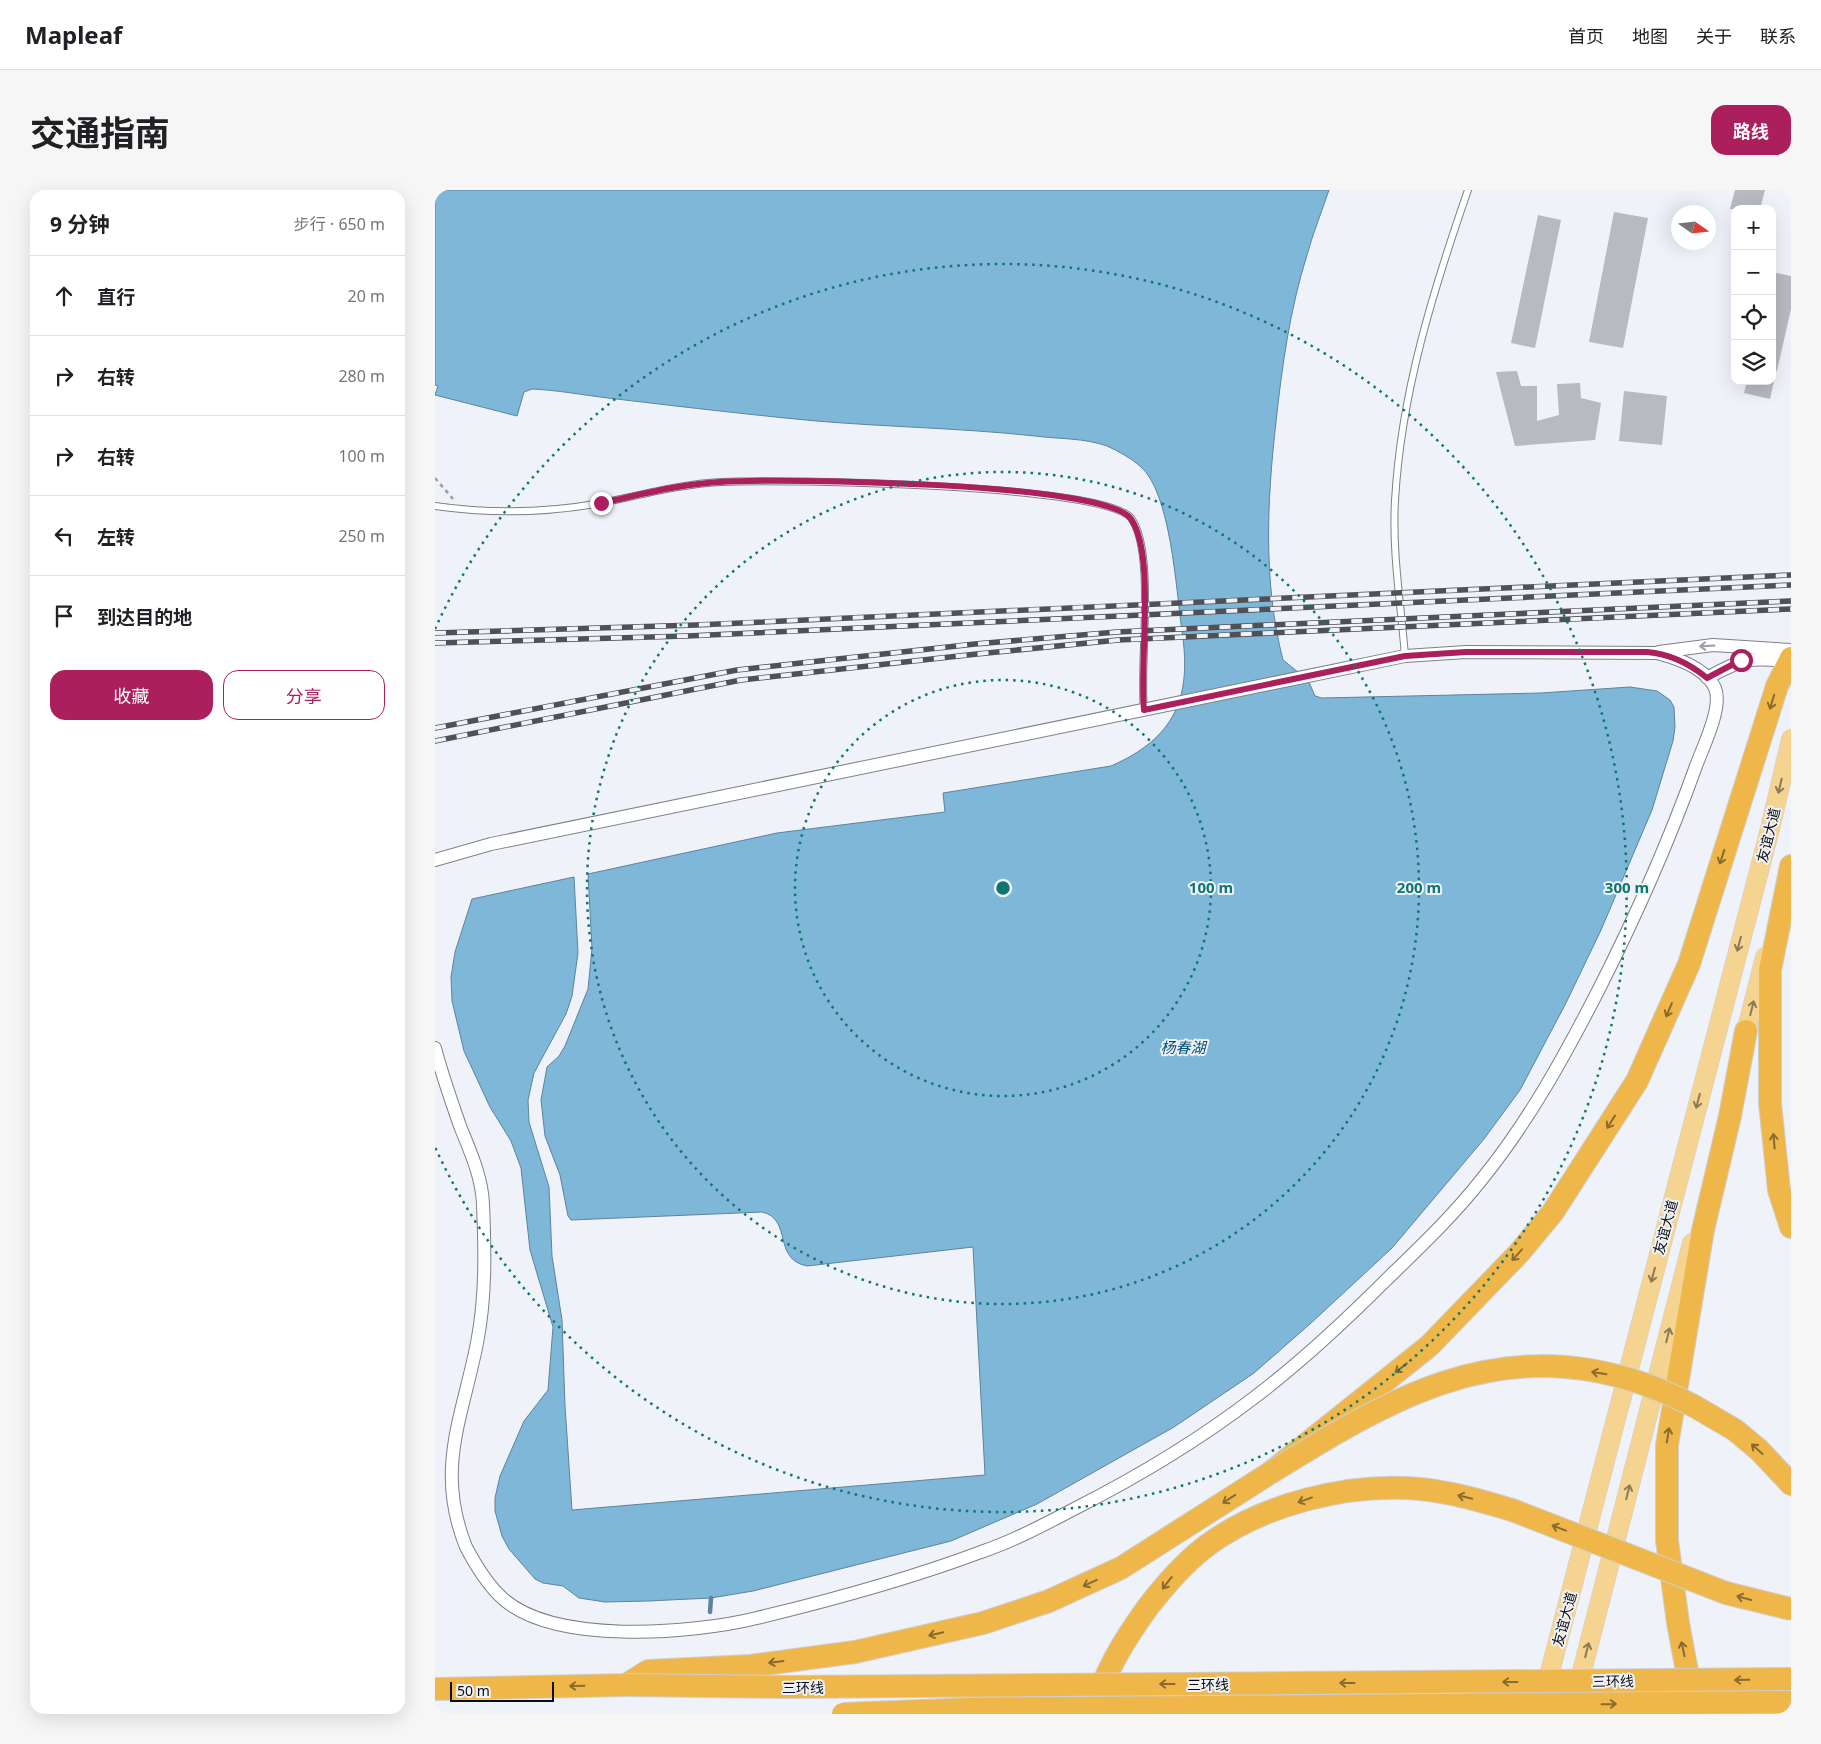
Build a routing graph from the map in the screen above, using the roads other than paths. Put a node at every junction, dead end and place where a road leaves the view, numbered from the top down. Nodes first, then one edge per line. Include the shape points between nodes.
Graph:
1 (1468, 190) edge
2 (435, 506) edge
3 (1657, 653) junction
4 (1405, 656) junction
5 (1790, 656) edge
6 (1707, 678) junction
7 (1147, 709) junction
8 (1791, 739) edge
9 (1791, 856) edge
10 (435, 860) edge
11 (1791, 866) edge
12 (1746, 1031) junction
13 (435, 1048) edge
14 (1791, 1226) edge
15 (1270, 1473) junction
16 (1791, 1484) edge
17 (1791, 1609) edge
18 (1791, 1679) edge
19 (626, 1685) junction
20 (435, 1689) edge
21 (1791, 1702) edge
22 (1382, 1710) edge
23 (843, 1714) edge
24 (1093, 1714) edge
25 (1539, 1714) edge
26 (1571, 1714) edge
27 (1695, 1714) edge

1 - 4 lane via 1434,288 1403,431 1395,542
2 - 7 lane via 512,511 573,507 703,483 769,481 943,485 1066,498 1112,507 1130,518 1141,547 1145,577 1142,690
3 - 4 street via 1500,651
5 -> 3 street via 1713,645
3 - 6 street via 1690,666
4 - 7 street
5 - 6 street via 1741,660
5 -> 15 highway, bridge via 1777,686 1689,964 1637,1081 1558,1205 1519,1253 1429,1346
6 - 13 street via 1717,696 1712,722 1676,822 1622,943 1532,1111 1479,1183 1436,1231 1296,1364 1254,1398 1158,1463 1039,1528 984,1552 803,1607 721,1627 594,1630 526,1615 499,1596 477,1566 453,1516 447,1475 452,1439 480,1324 485,1273 483,1197 475,1164 442,1076
7 - 10 street via 491,844
8 -> 25 main road, 友谊大道
12 -> 9 main road, 友谊大道
14 -> 11 highway via 1779,1190 1770,1103 1770,970
26 -> 12 main road, 友谊大道
27 -> 12 highway via 1667,1540 1667,1445 1703,1230
16 -> 15 highway, bridge via 1735,1430 1665,1392 1595,1372 1527,1366 1458,1377 1404,1396 1353,1422
15 -> 19 highway via 1121,1568 1023,1610 983,1623 855,1652 750,1666 648,1670
17 -> 24 highway, bridge via 1726,1593 1512,1510 1460,1495 1419,1489 1369,1489 1314,1497 1250,1520 1205,1547 1171,1577 1113,1659
18 -> 19 highway, 三环线, bridge via 787,1687
19 -> 20 highway, 三环线
22 -> 21 highway, 三环线, bridge
22 - 23 highway, 三环线, bridge via 972,1709

